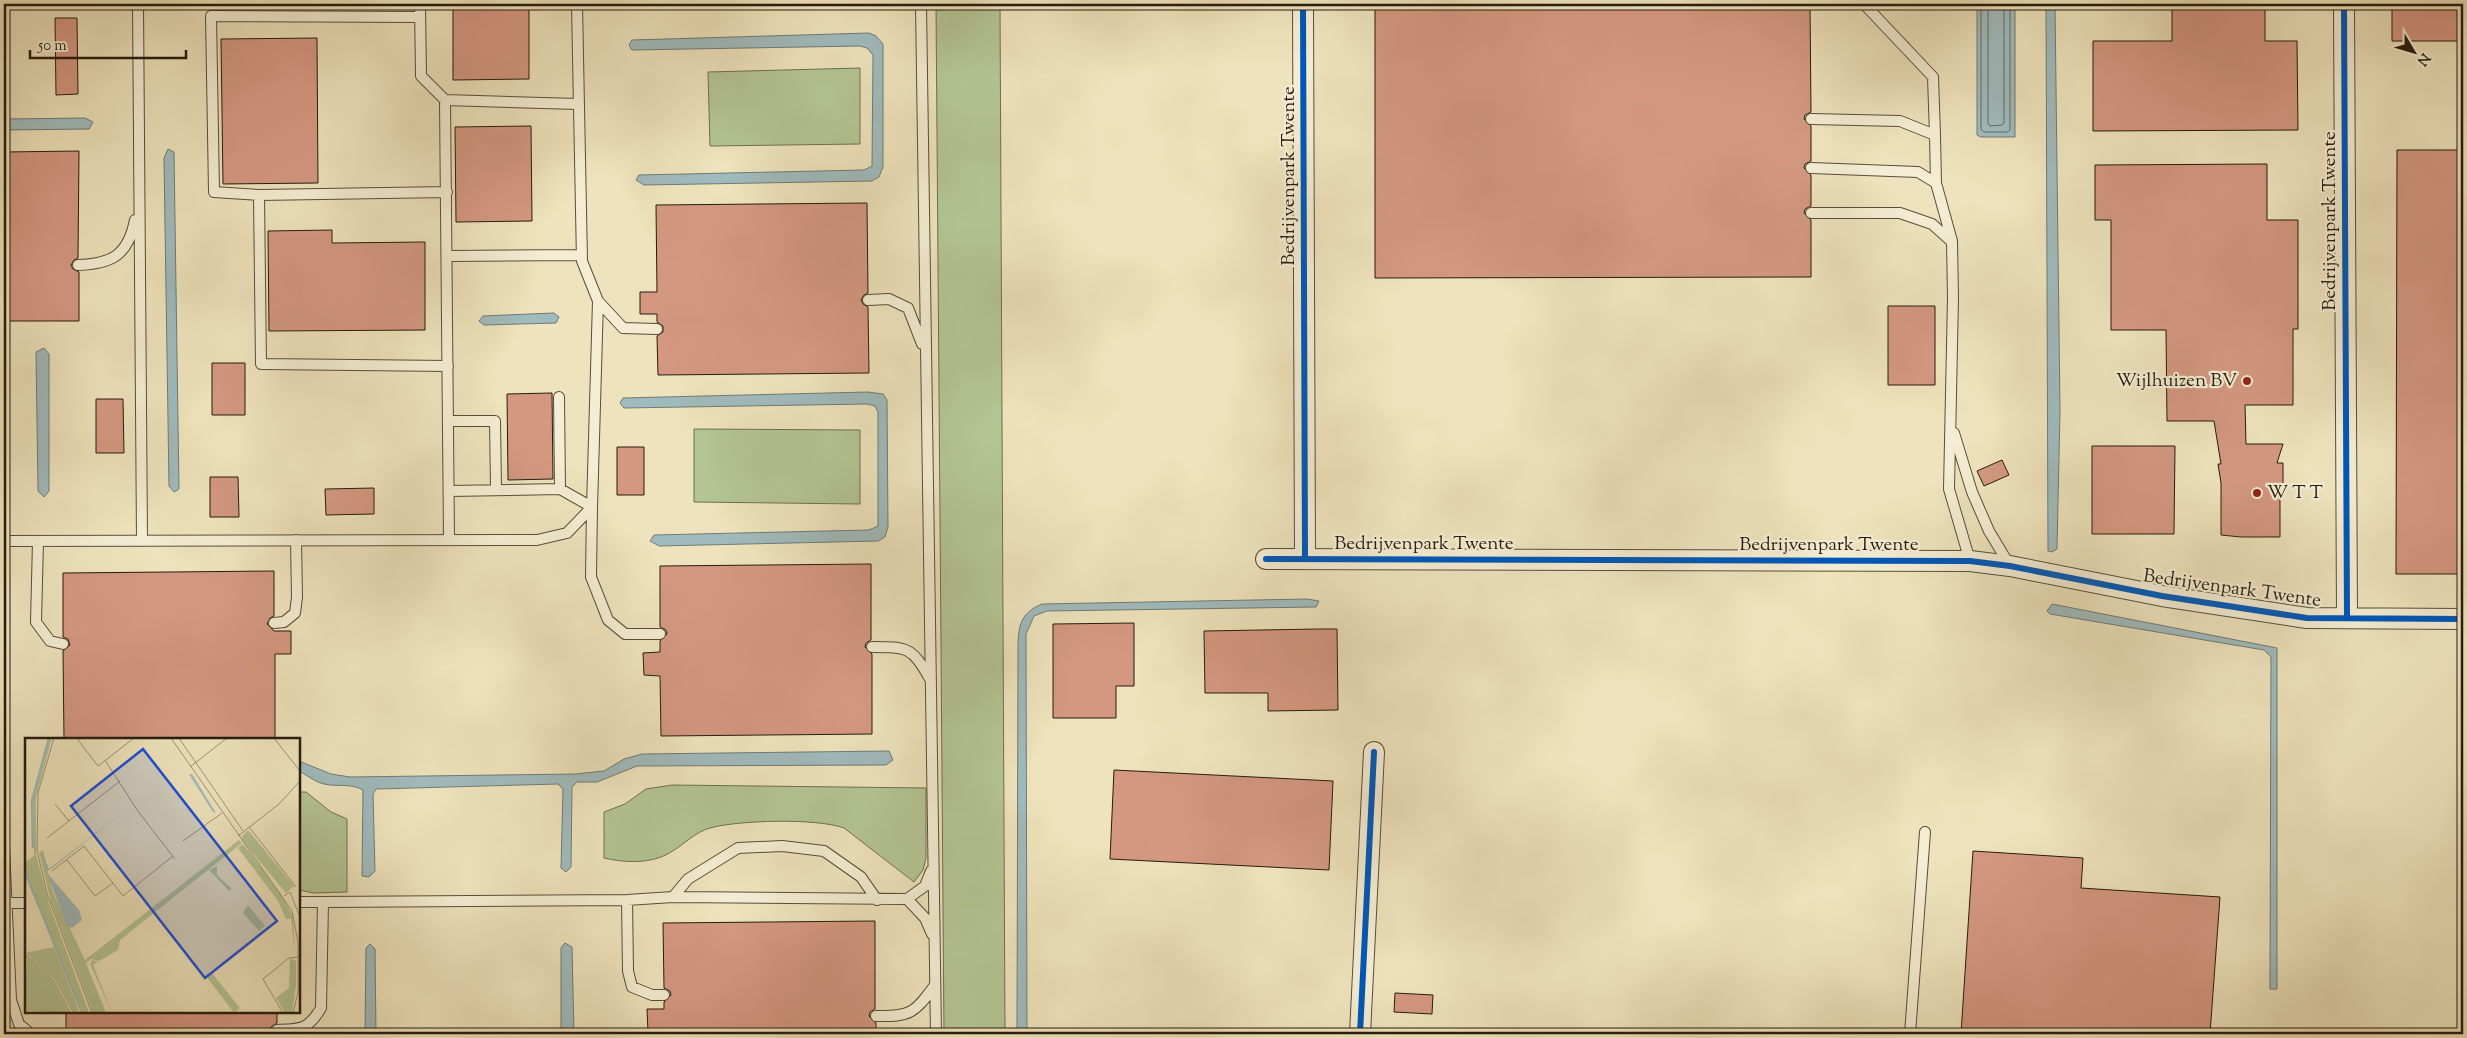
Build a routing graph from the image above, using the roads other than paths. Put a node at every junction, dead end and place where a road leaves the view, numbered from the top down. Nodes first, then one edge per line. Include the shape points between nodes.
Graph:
1 (138, 4) edge
2 (420, 4) edge
3 (577, 4) edge
4 (921, 4) edge
5 (1303, 4) edge
6 (1864, 4) edge
7 (2344, 4) edge
8 (420, 17) junction
9 (445, 100) junction
10 (578, 104) junction
11 (1810, 119) dead end
12 (1934, 135) junction
13 (1811, 168) dead end
14 (1936, 183) junction
15 (446, 192) junction
16 (259, 195) junction
17 (139, 201) junction
18 (1811, 213) dead end
19 (1952, 241) junction
20 (581, 255) junction
21 (448, 256) junction
22 (78, 265) dead end
23 (868, 300) dead end
24 (598, 301) junction
25 (657, 329) dead end
26 (926, 362) junction
27 (448, 366) junction
28 (559, 397) dead end
29 (448, 421) junction
30 (1952, 425) junction
31 (496, 489) junction
32 (560, 489) junction
33 (449, 491) junction
34 (592, 507) junction
35 (296, 540) junction
36 (449, 540) junction
37 (4, 541) edge
38 (38, 541) junction
39 (142, 541) junction
40 (1266, 558) dead end
41 (1305, 559) junction
42 (1970, 561) junction
43 (2010, 566) junction
44 (2347, 617) junction
45 (2463, 619) edge
46 (274, 623) dead end
47 (660, 634) dead end
48 (63, 644) dead end
49 (872, 647) dead end
50 (931, 680) junction
51 (1374, 752) dead end
52 (1925, 832) dead end
53 (4, 848) edge
54 (933, 866) junction
55 (673, 897) junction
56 (907, 898) junction
57 (627, 900) junction
58 (877, 900) junction
59 (300, 902) edge
60 (323, 902) junction
61 (5, 903) junction
62 (25, 903) edge
63 (934, 941) junction
64 (935, 985) junction
65 (664, 995) dead end
66 (7, 1002) edge
67 (876, 1016) dead end
68 (278, 1030) dead end
69 (31, 1034) edge
70 (936, 1034) edge
71 (1360, 1034) edge
72 (1910, 1034) edge

1 - 17 lane
2 - 8 lane
3 - 10 lane
4 - 26 lane
5 - 41 street, Bedrijvenpark Twente
6 - 12 lane via 1933,77
7 - 44 street, Bedrijvenpark Twente
8 - 9 lane via 421,76
8 - 16 lane via 211,16 214,192
9 - 10 lane
9 - 15 lane
10 - 20 lane
11 - 12 lane via 1900,121
12 - 14 lane
13 - 14 lane via 1918,172
14 - 19 lane
15 - 16 lane
15 - 21 lane
16 - 27 lane via 261,364
17 - 22 lane via 132,234 120,254 99,264
17 - 39 lane
18 - 19 lane via 1900,212 1932,224
19 - 30 lane
20 - 21 lane
20 - 24 lane
21 - 27 lane
23 - 26 lane via 889,299 908,308 920,335
24 - 25 lane via 624,328
24 - 34 lane
26 - 50 lane
27 - 29 lane
28 - 32 lane
29 - 31 lane via 495,421
29 - 33 lane
30 - 42 lane via 1949,489
30 - 43 lane via 1972,492
31 - 32 lane
31 - 33 lane
32 - 34 lane
33 - 36 lane
34 - 36 lane via 567,533 537,540
34 - 47 lane via 591,577 608,620 625,634
35 - 36 lane
35 - 39 lane
35 - 46 lane via 295,613 284,622
37 - 38 lane
38 - 39 lane
38 - 48 lane via 36,622 50,641
40 - 41 street, Bedrijvenpark Twente
41 - 42 street, Bedrijvenpark Twente
42 - 43 street, Bedrijvenpark Twente
43 - 44 street, Bedrijvenpark Twente via 2306,618
44 - 45 street, Bedrijvenpark Twente
49 - 50 lane via 899,647 917,656
50 - 54 lane
51 - 71 street
52 - 72 lane
53 - 61 lane
54 - 56 lane via 925,886
54 - 63 lane
55 - 57 lane
55 - 58 lane
55 - 58 lane via 688,879 738,848 782,846 824,851 861,877
56 - 58 lane
56 - 63 lane via 926,918
57 - 60 lane
57 - 65 lane via 628,971 632,987 652,995
59 - 60 lane
60 - 68 lane via 321,1008 312,1023 300,1029
61 - 62 lane
61 - 66 lane
63 - 64 lane
64 - 67 lane via 921,1004 901,1017
64 - 70 lane
66 - 69 lane via 19,1024

